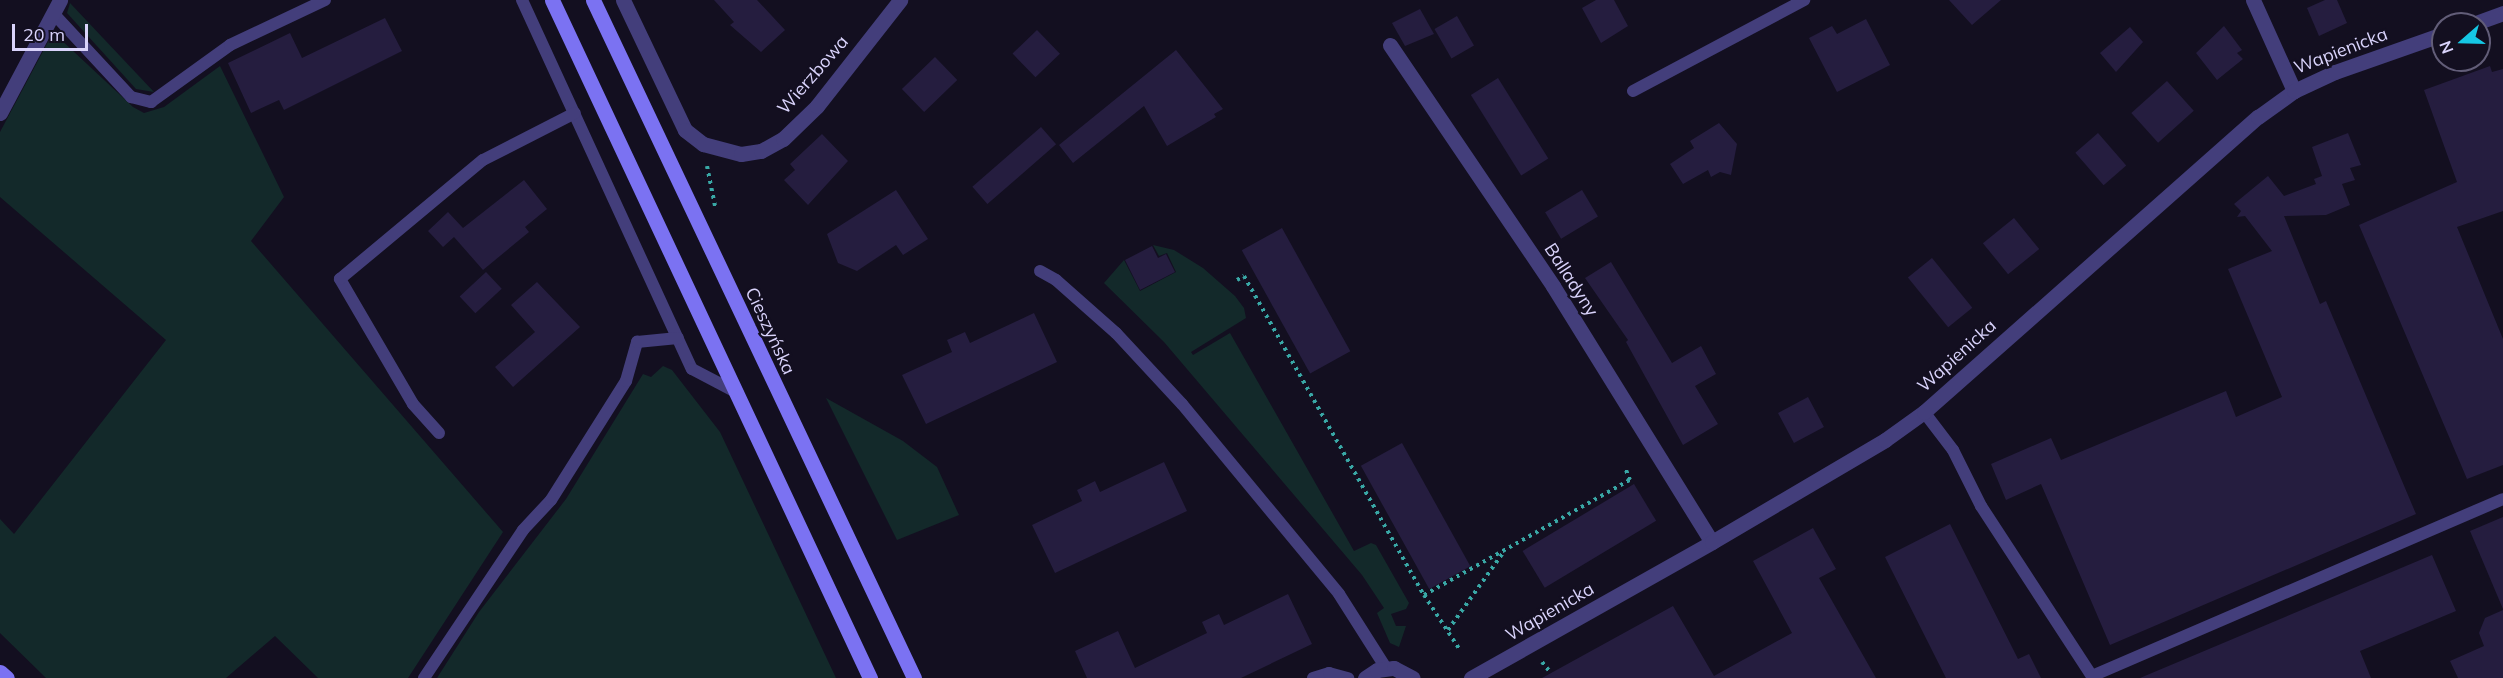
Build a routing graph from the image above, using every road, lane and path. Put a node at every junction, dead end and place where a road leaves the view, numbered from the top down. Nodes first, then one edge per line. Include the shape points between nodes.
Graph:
1 (324, 0) edge
2 (522, 0) edge
3 (552, 0) edge
4 (593, 0) edge
5 (623, 0) edge
6 (900, 0) edge
7 (1804, 0) edge
8 (2253, 0) edge
9 (57, 6) edge
10 (2431, 39) edge
11 (1390, 45) dead end
12 (2294, 90) junction
13 (1633, 91) dead end
14 (0, 113) edge
15 (575, 113) junction
16 (1040, 271) dead end
17 (1237, 280) dead end
18 (678, 338) junction
19 (739, 394) junction
20 (1924, 412) junction
21 (439, 433) dead end
22 (1626, 470) dead end
23 (2503, 499) edge
24 (1712, 542) junction
25 (1505, 550) junction
26 (1424, 595) junction
27 (1448, 630) junction
28 (1460, 650) dead end
29 (1536, 666) dead end
30 (1386, 668) junction
31 (0, 672) edge
32 (1551, 673) dead end
33 (2092, 677) edge
34 (7, 678) edge
35 (424, 678) edge
36 (870, 678) edge
37 (914, 678) edge
38 (1313, 678) edge
39 (1348, 678) edge
40 (1365, 678) edge
41 (1413, 678) edge
42 (1471, 678) edge

1 - 9 lane via 230,45 151,102 131,97
2 - 15 lane
3 - 19 main road
4 - 37 main road, Cieszyńska
5 - 6 street, Wierzbowa via 685,130 703,144 741,154 761,151 783,139 800,123
7 - 13 lane
8 - 12 street
9 - 14 street
10 - 12 street, Wapienicka
11 - 24 street, Balladyny via 1553,286
12 - 20 street, Wapienicka via 2258,117
15 - 18 lane
15 - 21 lane via 483,160 340,279 413,404
16 - 30 lane via 1056,280 1116,333 1182,404 1339,594
17 - 26 path via 1244,276
18 - 19 lane via 692,369
18 - 35 lane via 637,342 626,381 551,501 523,530
19 - 36 main road
20 - 24 street, Wapienicka via 1885,440
20 - 33 lane via 1953,450 1981,506
22 - 25 path via 1629,480
23 - 33 lane
24 - 42 street, Wapienicka
25 - 26 path
25 - 27 path
26 - 27 path
27 - 28 path
29 - 32 path via 1544,661
30 - 40 street
30 - 41 street via 1401,670
31 - 34 main road
38 - 39 lane via 1329,673

